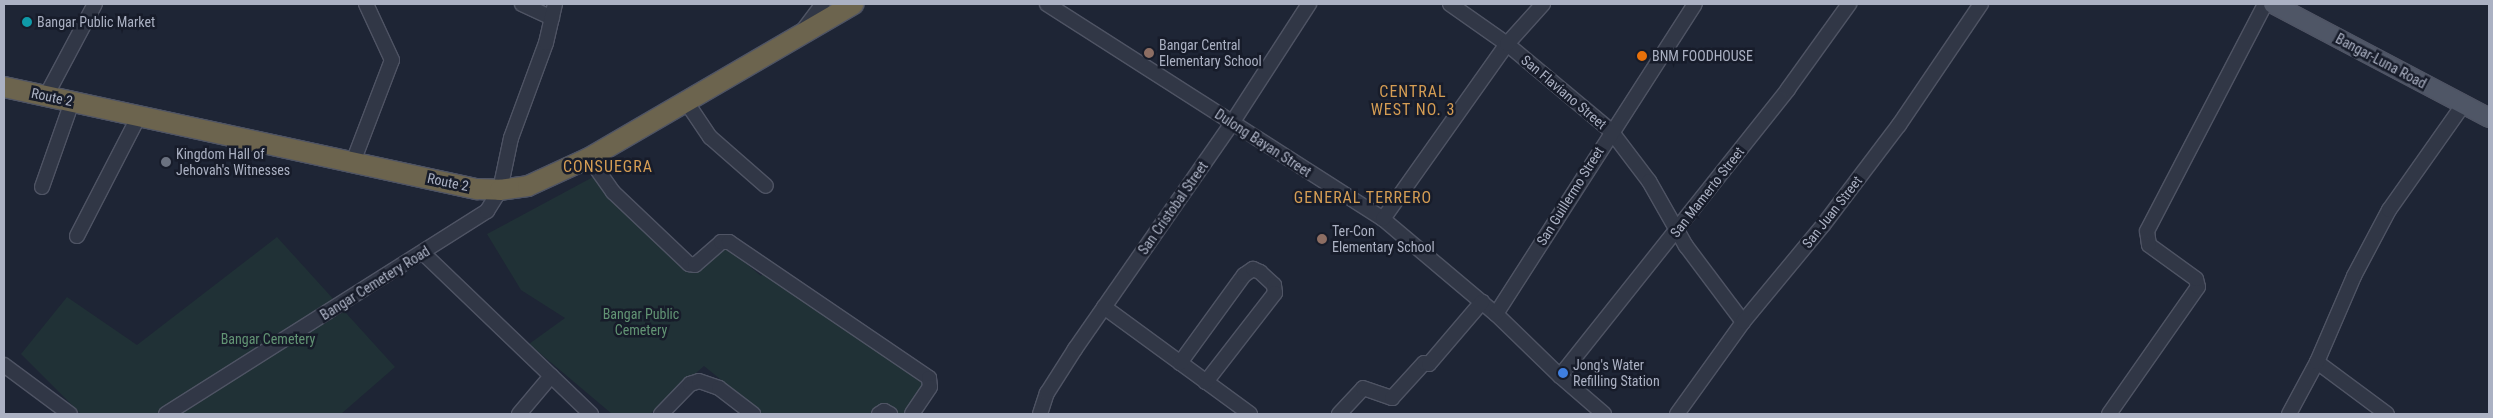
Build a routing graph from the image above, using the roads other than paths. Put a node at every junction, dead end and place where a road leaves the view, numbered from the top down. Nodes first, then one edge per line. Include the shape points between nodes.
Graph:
1 (95, 4) edge
2 (366, 4) edge
3 (522, 4) edge
4 (555, 4) edge
5 (823, 4) edge
6 (854, 4) edge
7 (1047, 4) edge
8 (1309, 4) edge
9 (1450, 4) edge
10 (1543, 4) edge
11 (1695, 4) edge
12 (1849, 4) edge
13 (1981, 4) edge
14 (2266, 4) edge
15 (2272, 4) edge
16 (552, 18) junction
17 (801, 33) junction
18 (1508, 44) junction
19 (4, 87) edge
20 (46, 96) junction
21 (685, 100) junction
22 (72, 102) junction
23 (2463, 105) junction
24 (139, 116) junction
25 (2489, 118) edge
26 (1232, 123) junction
27 (1611, 132) junction
28 (589, 158) junction
29 (353, 162) junction
30 (42, 186) dead end
31 (766, 186) dead end
32 (500, 190) junction
33 (1383, 219) junction
34 (1676, 231) junction
35 (77, 236) dead end
36 (423, 254) junction
37 (1482, 302) junction
38 (1104, 307) junction
39 (1496, 314) junction
40 (1743, 322) junction
41 (2317, 362) junction
42 (1180, 363) junction
43 (4, 365) edge
44 (551, 376) junction
45 (1560, 376) junction
46 (1206, 382) junction
47 (70, 414) edge
48 (166, 414) edge
49 (519, 414) edge
50 (591, 414) edge
51 (661, 414) edge
52 (753, 414) edge
53 (879, 414) edge
54 (890, 414) edge
55 (912, 414) edge
56 (1040, 414) edge
57 (1250, 414) edge
58 (1339, 414) edge
59 (1604, 414) edge
60 (1677, 414) edge
61 (2109, 414) edge
62 (2288, 414) edge
63 (2387, 414) edge

1 - 20 street
2 - 29 street via 392,60
3 - 16 street
4 - 16 street
5 - 17 street
6 - 17 highway, Route 2
7 - 26 street, Dulong Bayan Street
8 - 26 street, San Cristobal Street
9 - 18 street, San Flaviano Street
10 - 18 street
11 - 27 street, San Guillermo Street
12 - 34 street, San Mamerto Street via 1788,89
13 - 40 street, San Juan Street via 1887,140 1824,224
14 - 61 street via 2147,231 2149,245 2196,279 2198,287
15 - 23 main road, Bangar-Luna Road
16 - 32 street via 511,138
17 - 21 highway, Route 2
18 - 27 street, San Flaviano Street
18 - 33 street
19 - 20 highway, Route 2
20 - 22 highway, Route 2
21 - 28 highway, Route 2
21 - 31 street via 710,137
22 - 24 highway, Route 2
22 - 30 street
23 - 25 main road, Bangar-Luna Road
23 - 41 street via 2389,210 2354,276
24 - 29 highway, Route 2
24 - 35 street
26 - 33 street, Dulong Bayan Street
26 - 38 street, San Cristobal Street
27 - 34 street, San Flaviano Street via 1649,181
27 - 39 street, San Guillermo Street
28 - 32 highway, Route 2 via 528,186
28 - 55 street via 613,192 689,264 695,265 721,242 729,242 929,378 930,387
29 - 32 highway, Route 2 via 477,189
32 - 36 street, Bangar Cemetery Road via 487,211
33 - 37 street, Dulong Bayan Street
34 - 40 street, San Flaviano Street via 1719,294
34 - 45 street, San Mamerto Street
36 - 44 street
36 - 48 street, Bangar Cemetery Road
37 - 39 street, Dulong Bayan Street
37 - 58 street via 1429,364 1424,363 1392,398 1363,388
38 - 42 street
38 - 56 street, San Cristobal Street via 1047,393
39 - 45 street, Dulong Bayan Street
40 - 60 street, San Juan Street
41 - 62 street
41 - 63 street
42 - 46 street
42 - 46 street via 1244,275 1253,269 1260,272 1274,285 1275,293
43 - 47 street
44 - 49 street
44 - 50 street
45 - 59 street, Dulong Bayan Street
46 - 57 street
51 - 52 street via 690,384 699,381 719,388
53 - 54 street via 884,411

